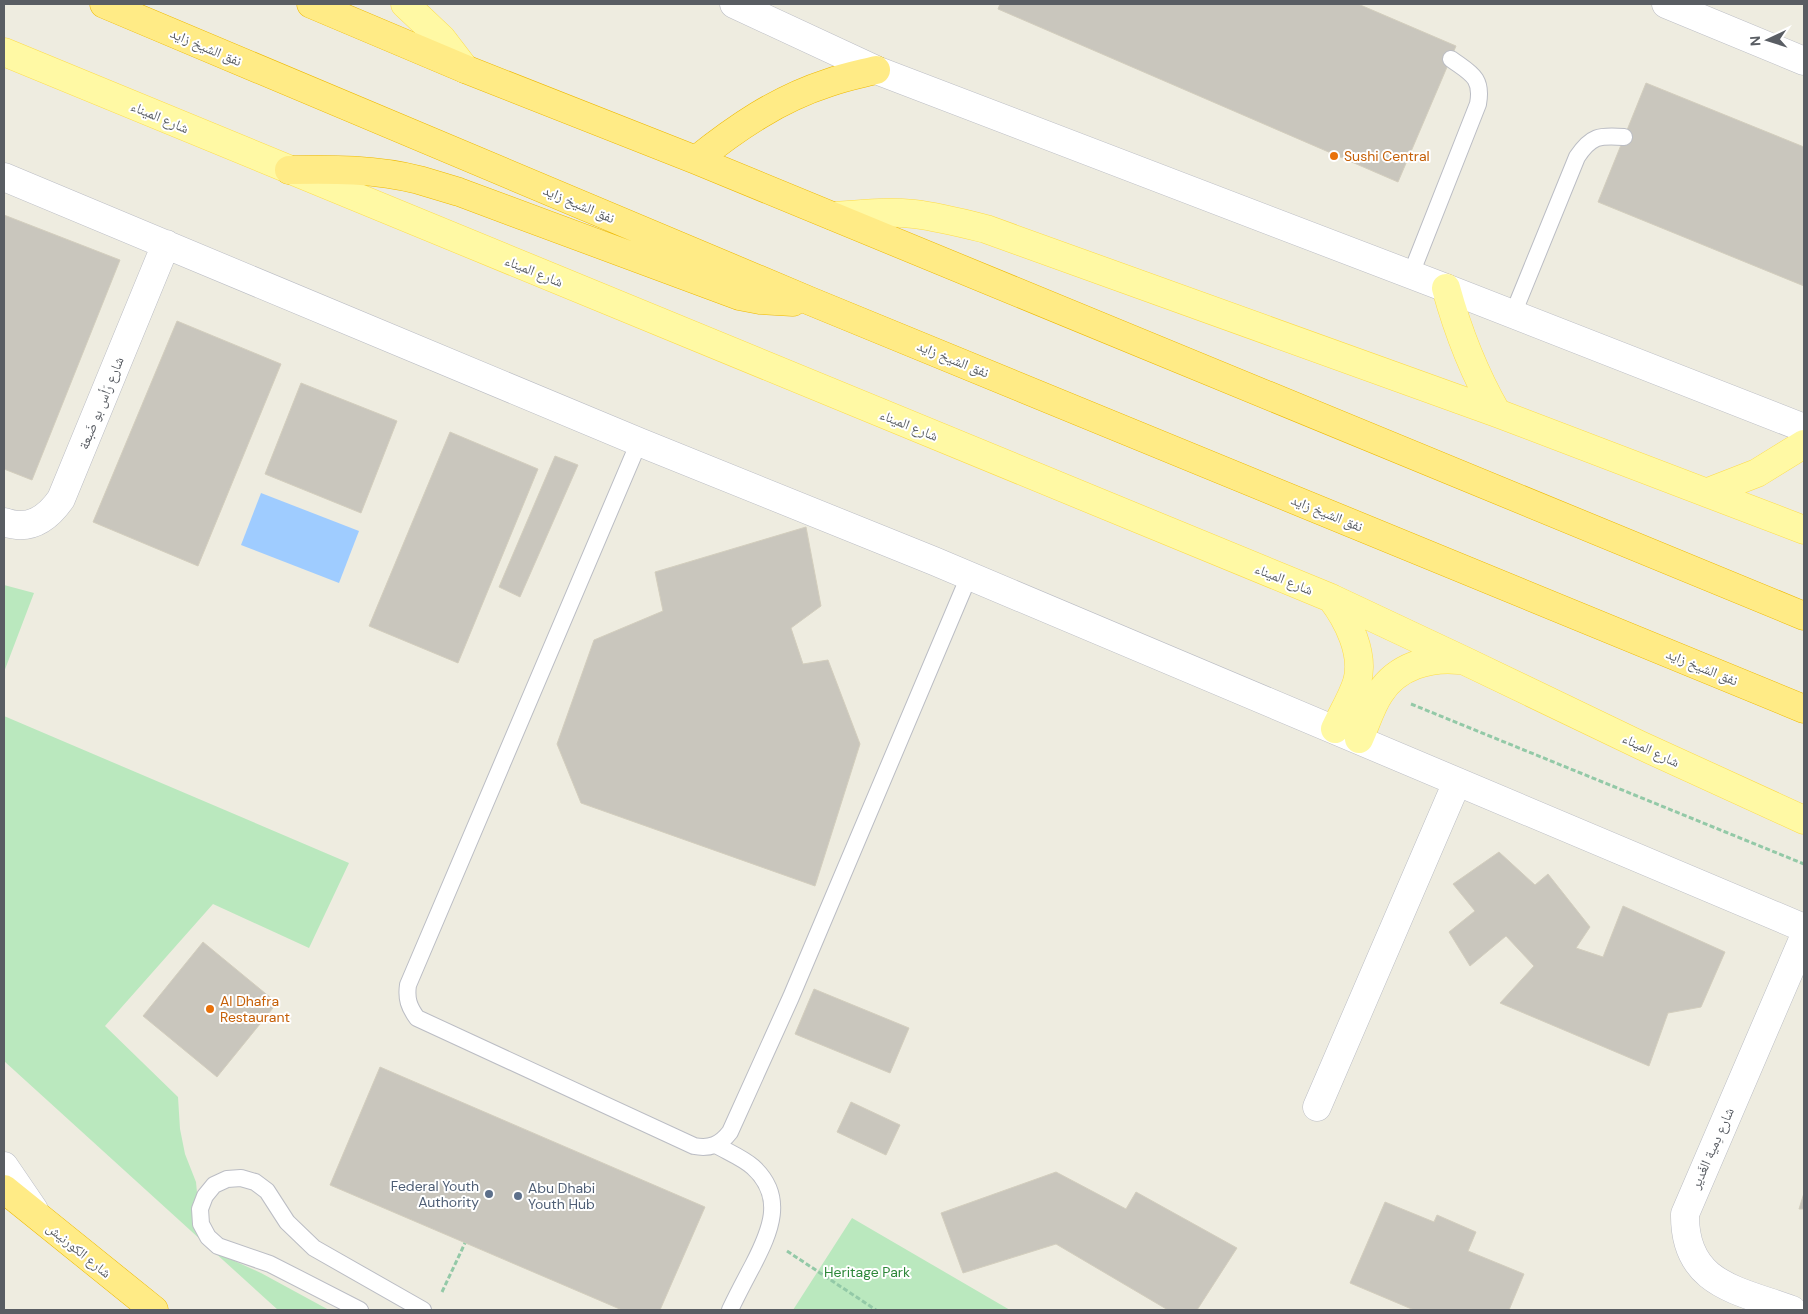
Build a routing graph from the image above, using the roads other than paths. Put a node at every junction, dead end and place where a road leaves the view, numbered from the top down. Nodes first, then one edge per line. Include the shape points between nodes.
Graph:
1 (104, 4) edge
2 (311, 4) edge
3 (405, 4) edge
4 (734, 4) edge
5 (1666, 4) edge
6 (4, 52) edge
7 (1451, 59) dead end
8 (1804, 61) edge
9 (465, 69) junction
10 (876, 70) junction
11 (1624, 136) dead end
12 (696, 160) junction
13 (289, 170) junction
14 (4, 176) edge
15 (834, 216) junction
16 (166, 244) junction
17 (1410, 274) junction
18 (1446, 288) junction
19 (810, 301) junction
20 (1513, 314) junction
21 (1497, 413) junction
22 (1804, 428) edge
23 (639, 442) junction
24 (1804, 444) edge
25 (1708, 492) junction
26 (4, 522) edge
27 (1804, 530) edge
28 (969, 576) junction
29 (1331, 598) junction
30 (1804, 616) edge
31 (1466, 661) junction
32 (1804, 709) edge
33 (1347, 734) junction
34 (1456, 782) junction
35 (1804, 820) edge
36 (1804, 928) edge
37 (1804, 937) edge
38 (1317, 1107) dead end
39 (716, 1145) junction
40 (4, 1166) edge
41 (4, 1189) edge
42 (39, 1217) junction
43 (154, 1310) edge
44 (360, 1310) edge
45 (423, 1310) edge
46 (730, 1310) edge
47 (1792, 1310) edge

1 - 19 highway, نفق الشيخ زايد
2 - 9 highway
3 - 9 main road via 442,38
4 - 10 street
5 - 8 street
6 - 13 main road, شارع الميناء
7 - 17 lane via 1474,77 1480,93 1478,104
9 - 12 highway
10 - 12 highway via 827,83 780,103 736,128
10 - 17 street
11 - 20 lane via 1596,137 1576,157
12 - 15 highway
13 - 19 highway via 375,172 418,180 459,192 739,296 785,302
13 - 29 main road, شارع الميناء
14 - 16 street
15 - 21 main road via 913,214 986,229
15 - 30 highway
16 - 23 street
16 - 26 street, شارع رَأس بو ضَبعة via 61,499 52,512 38,522 23,525
17 - 18 street
18 - 20 street
18 - 21 main road via 1466,353
19 - 32 highway, نفق الشيخ زايد
20 - 22 street
21 - 25 main road
23 - 28 street
23 - 39 lane via 408,985 407,994 412,1011 418,1018 694,1146
24 - 25 main road via 1757,473
25 - 27 main road
28 - 33 street
28 - 39 lane via 791,997 730,1132
29 - 31 main road, شارع الميناء
29 - 33 main road via 1354,637 1358,659
31 - 33 main road via 1442,658 1418,663 1397,674
31 - 35 main road, شارع الميناء
33 - 34 street
34 - 36 street
34 - 38 street
37 - 47 street, شارع دِمية الغَدير via 1685,1214 1684,1228 1687,1244 1705,1274 1720,1284
39 - 46 lane via 752,1166 768,1189 773,1205 767,1237
40 - 42 street
41 - 42 highway, شارع الكورنيش
42 - 43 highway, شارع الكورنيش
44 - 45 lane via 270,1264 218,1246 201,1224 200,1209 205,1196 214,1185 227,1179 255,1182 267,1191 287,1222 314,1248

